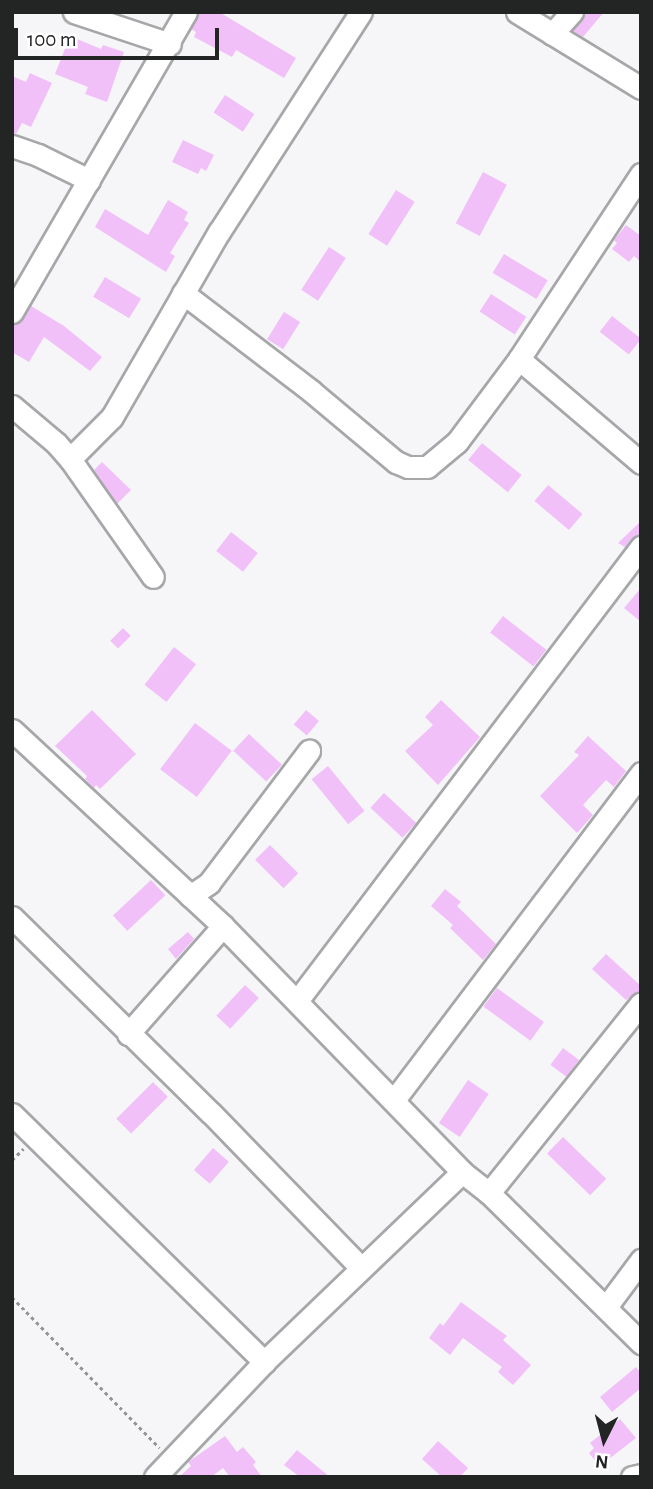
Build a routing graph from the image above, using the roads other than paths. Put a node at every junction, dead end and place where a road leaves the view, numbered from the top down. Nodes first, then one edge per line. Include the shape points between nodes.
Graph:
1 (74, 12) edge
2 (186, 12) edge
3 (361, 12) edge
4 (517, 12) edge
5 (572, 12) edge
6 (552, 34) junction
7 (170, 44) junction
8 (641, 88) edge
9 (12, 146) edge
10 (641, 174) edge
11 (89, 180) junction
12 (183, 293) junction
13 (14, 304) edge
14 (519, 359) junction
15 (12, 406) edge
16 (69, 459) junction
17 (641, 463) edge
18 (641, 547) edge
19 (153, 577) dead end
20 (12, 730) edge
21 (309, 751) dead end
22 (641, 773) edge
23 (190, 896) junction
24 (12, 917) edge
25 (223, 926) junction
26 (297, 1001) junction
27 (641, 1003) edge
28 (128, 1034) junction
29 (394, 1100) junction
30 (12, 1114) edge
31 (461, 1172) junction
32 (489, 1193) junction
33 (641, 1260) edge
34 (361, 1268) junction
35 (606, 1307) junction
36 (641, 1343) edge
37 (264, 1362) junction
38 (641, 1475) edge
39 (155, 1477) edge
40 (632, 1477) edge

1 - 7 street
2 - 7 street
3 - 12 street
4 - 6 street
5 - 6 street
6 - 8 street
7 - 11 street
9 - 11 street
10 - 14 street
11 - 13 street
12 - 14 street via 408,467 428,467 457,442
12 - 16 street via 126,396
14 - 17 street
15 - 16 street
16 - 19 street
18 - 26 street
20 - 23 street
21 - 23 street via 209,883
22 - 29 street
23 - 25 street
24 - 28 street
25 - 26 street
25 - 28 street
26 - 29 street
27 - 32 street
28 - 34 street
29 - 31 street
30 - 37 street
31 - 32 street
31 - 34 street
32 - 35 street
33 - 35 street
34 - 37 street
35 - 36 street
37 - 39 street
38 - 40 street

